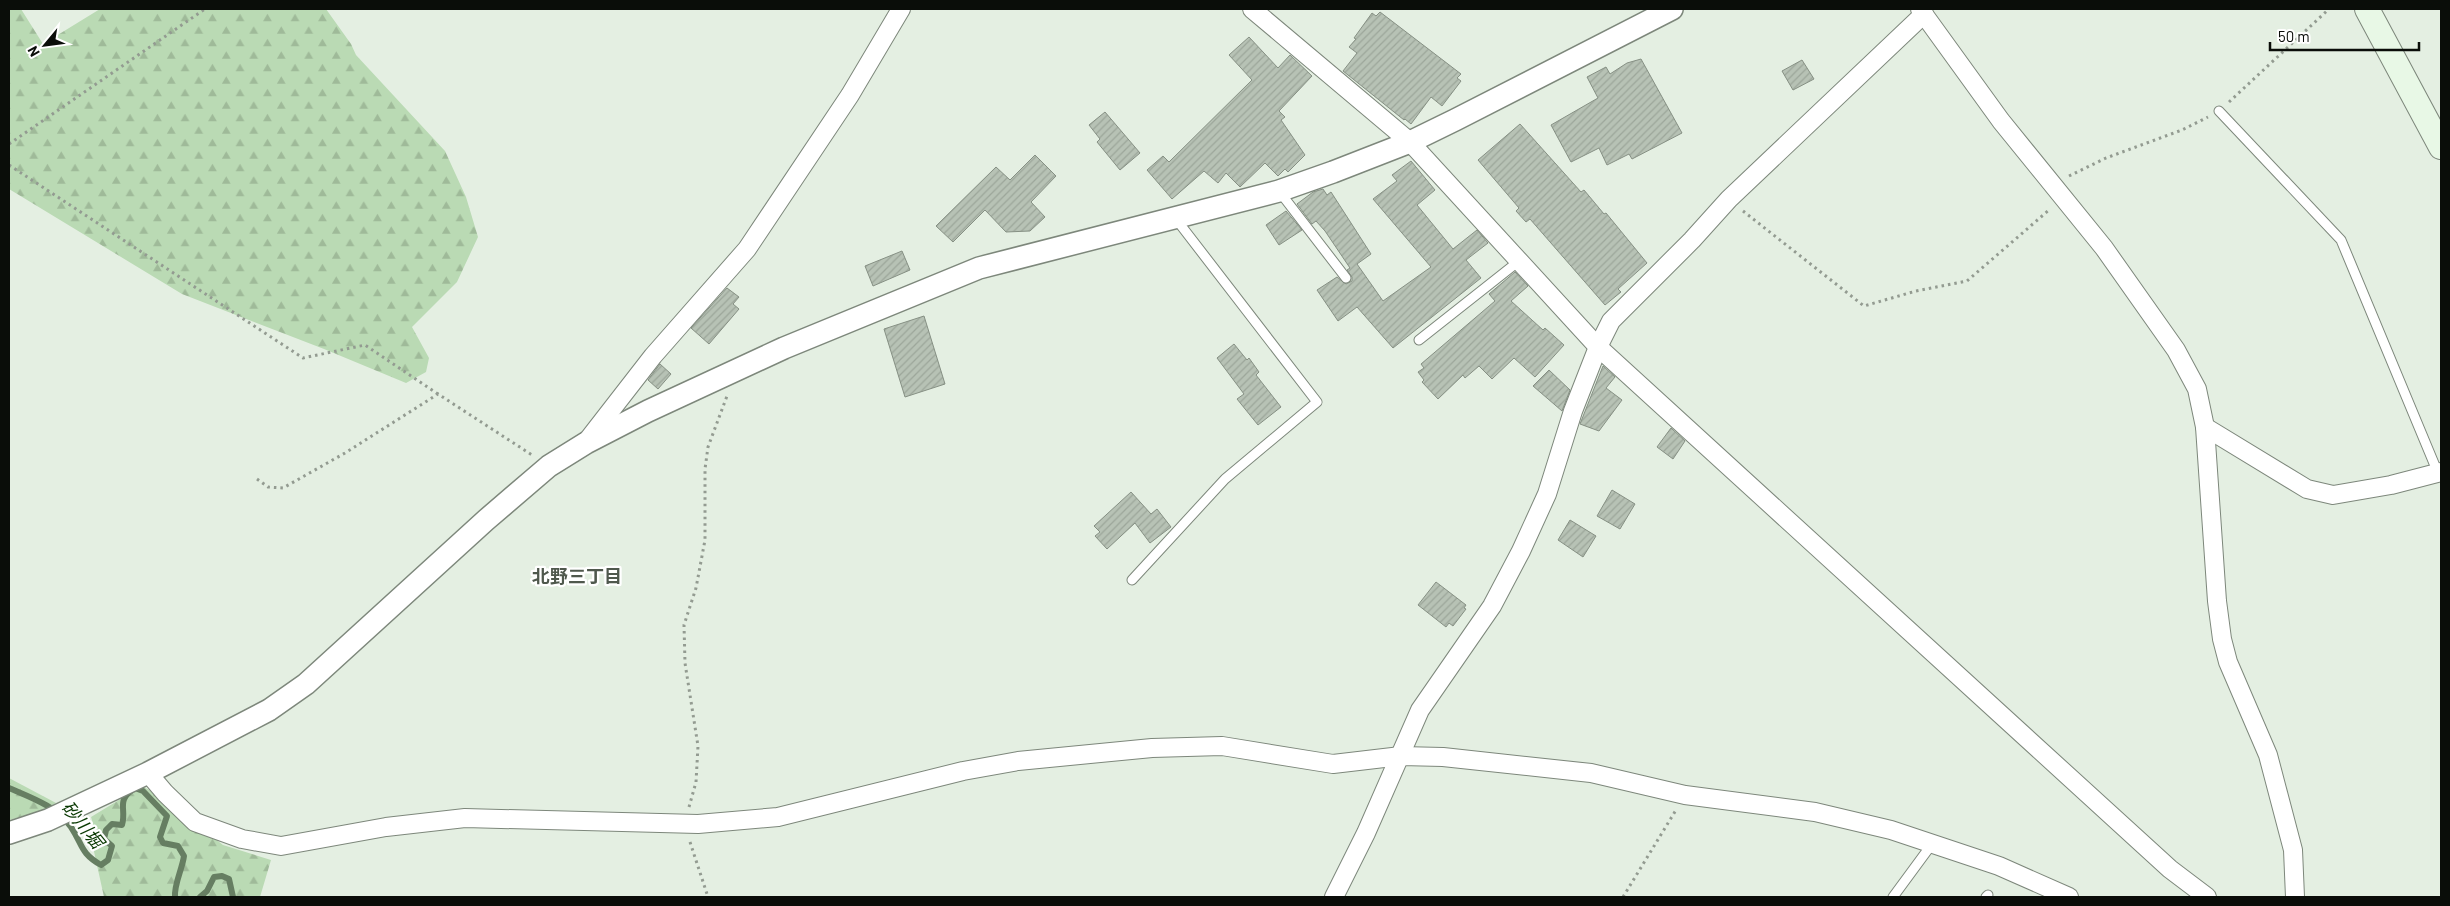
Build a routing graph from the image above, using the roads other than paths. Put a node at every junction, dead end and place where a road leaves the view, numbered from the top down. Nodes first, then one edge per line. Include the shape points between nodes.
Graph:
1 (901, 9) edge
2 (1252, 9) edge
3 (1672, 9) edge
4 (2367, 9) edge
5 (1922, 12) edge
6 (2219, 111) road end
7 (1410, 142) junction
8 (2441, 147) edge
9 (1279, 191) junction
10 (1175, 218) junction
11 (1519, 261) junction
12 (1346, 278) dead end
13 (1419, 340) dead end
14 (1598, 346) junction
15 (2205, 427) junction
16 (586, 444) junction
17 (2440, 472) edge
18 (1132, 580) dead end
19 (1400, 756) junction
20 (148, 772) junction
21 (9, 833) edge
22 (1932, 844) junction
23 (1334, 897) edge
24 (1893, 897) edge
25 (2069, 897) edge
26 (2206, 897) edge
27 (2295, 897) edge

1 - 16 street via 850,95 747,248 653,356
2 - 7 street
3 - 7 street
4 - 8 main road
5 - 14 street via 1729,199 1611,321
5 - 15 street via 2001,121 2104,248 2176,350 2197,389
6 - 17 lane via 2341,240
7 - 9 street
7 - 11 street
9 - 10 street
9 - 12 lane
10 - 16 street via 979,268 737,370
10 - 18 lane via 1317,402 1225,479
11 - 13 lane
11 - 14 street
14 - 19 street via 1547,494 1521,551 1492,606 1420,710
14 - 26 street via 2170,869
15 - 17 street via 2307,489 2333,495
15 - 27 street via 2222,639 2228,662 2271,764 2293,850
16 - 20 street via 549,466 306,684 269,710
19 - 20 street via 1333,764 1222,746 1133,750 963,771 778,816 684,824 465,818 386,827 281,846 242,839 195,822
19 - 22 street via 1443,757 1591,774 1685,794 1815,812 1891,830
19 - 23 street
20 - 21 street via 48,820
22 - 24 lane
22 - 25 street via 1999,866

